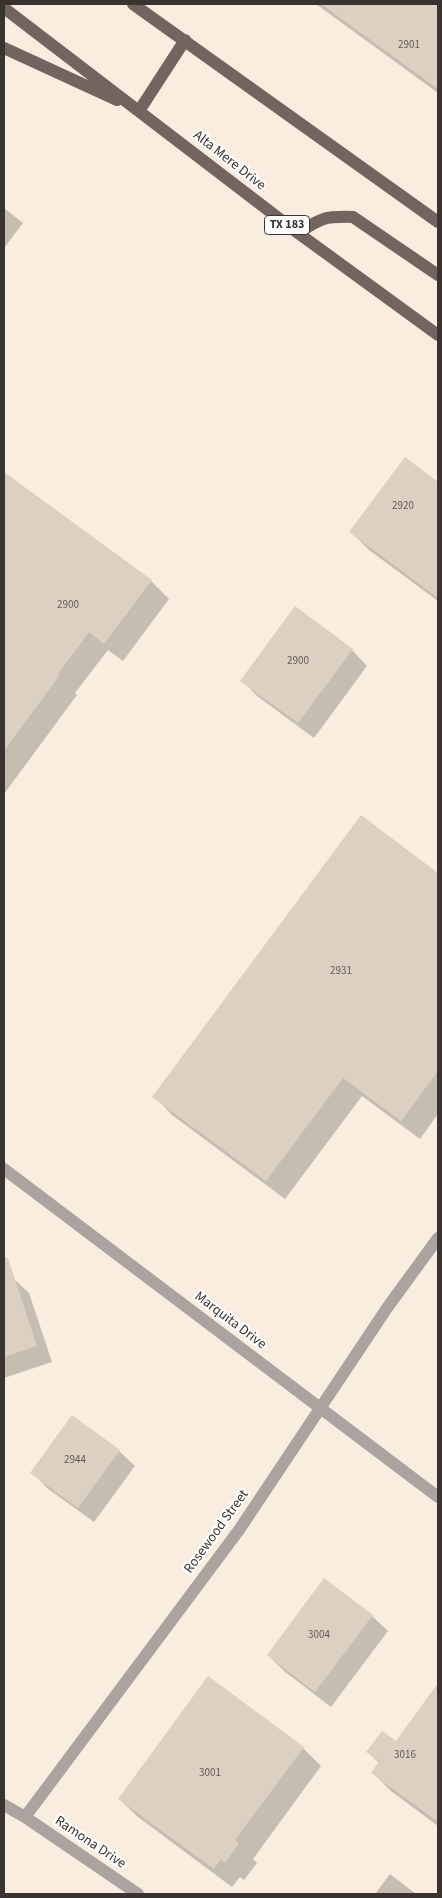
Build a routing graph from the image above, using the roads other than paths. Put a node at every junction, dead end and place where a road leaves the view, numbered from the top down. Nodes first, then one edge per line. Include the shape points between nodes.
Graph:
1 (133, 4) edge
2 (4, 8) edge
3 (185, 40) junction
4 (4, 48) edge
5 (139, 111) junction
6 (438, 222) edge
7 (298, 234) junction
8 (438, 275) edge
9 (438, 335) edge
10 (4, 1169) edge
11 (438, 1238) edge
12 (320, 1408) junction
13 (438, 1497) edge
14 (4, 1805) edge
15 (25, 1817) junction
16 (138, 1894) edge

1 - 3 main road
2 - 5 main road, Alta Mere Drive / TX 183
3 - 5 main road
3 - 6 main road
4 - 5 main road
5 - 7 main road, Alta Mere Drive / TX 183
7 - 8 main road via 318,219 353,217
7 - 9 main road, Alta Mere Drive / TX 183
10 - 12 street, Marquita Drive
11 - 12 street, Rosewood Street
12 - 13 street, Marquita Drive
12 - 15 street, Rosewood Street via 239,1530
14 - 15 street
15 - 16 street, Ramona Drive

